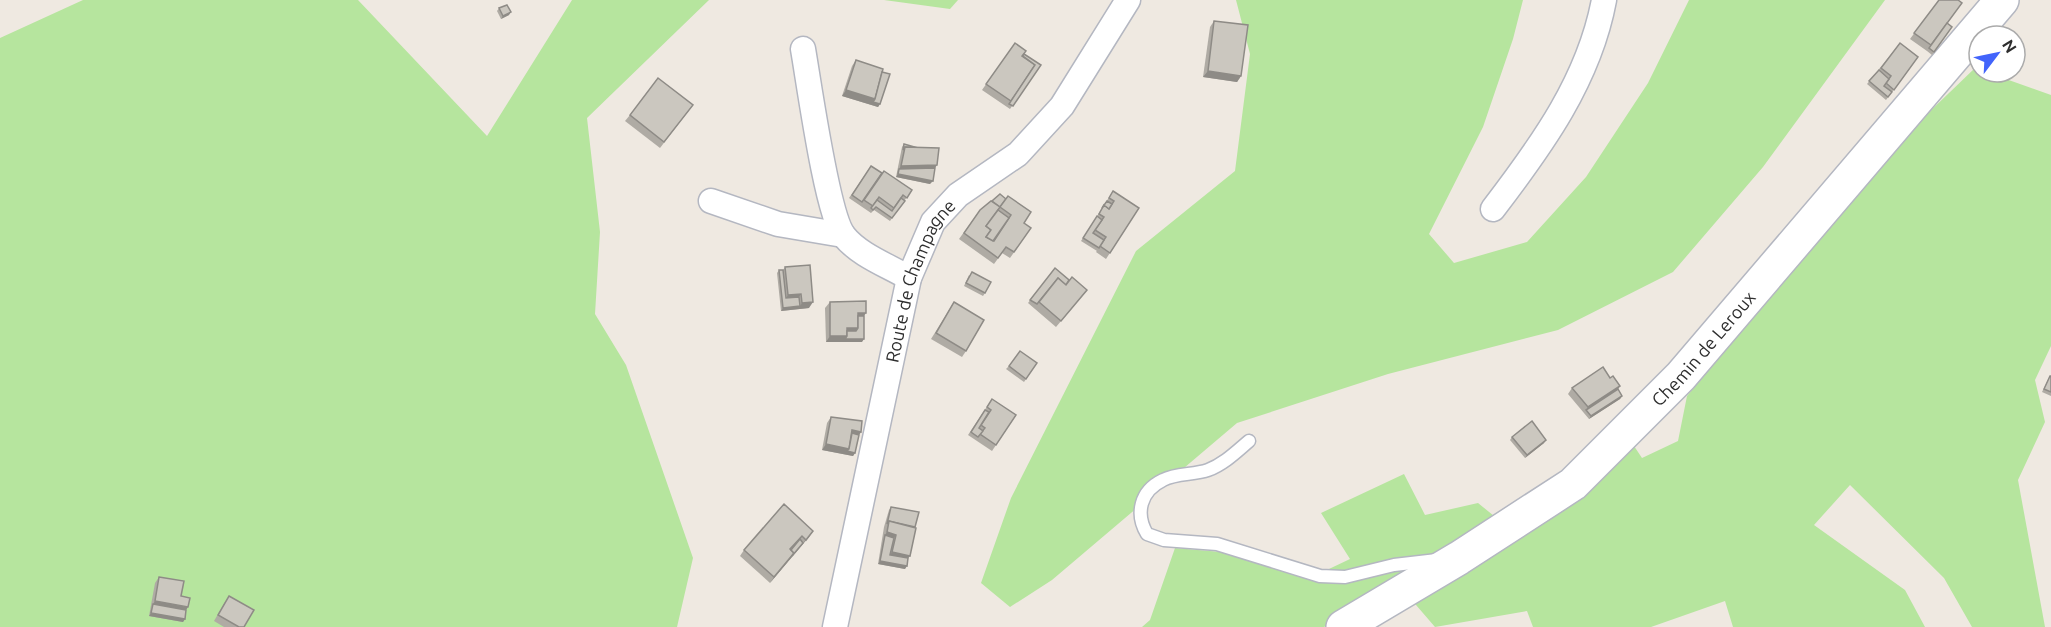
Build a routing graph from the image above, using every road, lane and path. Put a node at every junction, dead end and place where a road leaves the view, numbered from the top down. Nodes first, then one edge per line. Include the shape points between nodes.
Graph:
1 (1128, 0) edge
2 (1604, 0) edge
3 (2002, 0) edge
4 (803, 49) dead end
5 (711, 201) dead end
6 (1494, 209) dead end
7 (843, 235) junction
8 (909, 278) junction
9 (1249, 441) dead end
10 (1459, 558) junction
11 (835, 627) edge
12 (1343, 627) edge

1 - 8 street, Route de Champagne via 1062,106 1018,154 958,195 933,222
2 - 6 street via 1591,53 1561,114
3 - 10 street, Chemin de Leroux via 1649,409 1574,484
4 - 7 street via 830,193
5 - 7 street via 778,224
7 - 8 street
8 - 11 street, Route de Champagne
9 - 10 lane via 1207,471 1163,480 1150,490 1141,502 1140,513 1147,534 1164,540 1217,544 1320,576 1345,577 1394,565
10 - 12 street, Chemin de Leroux

